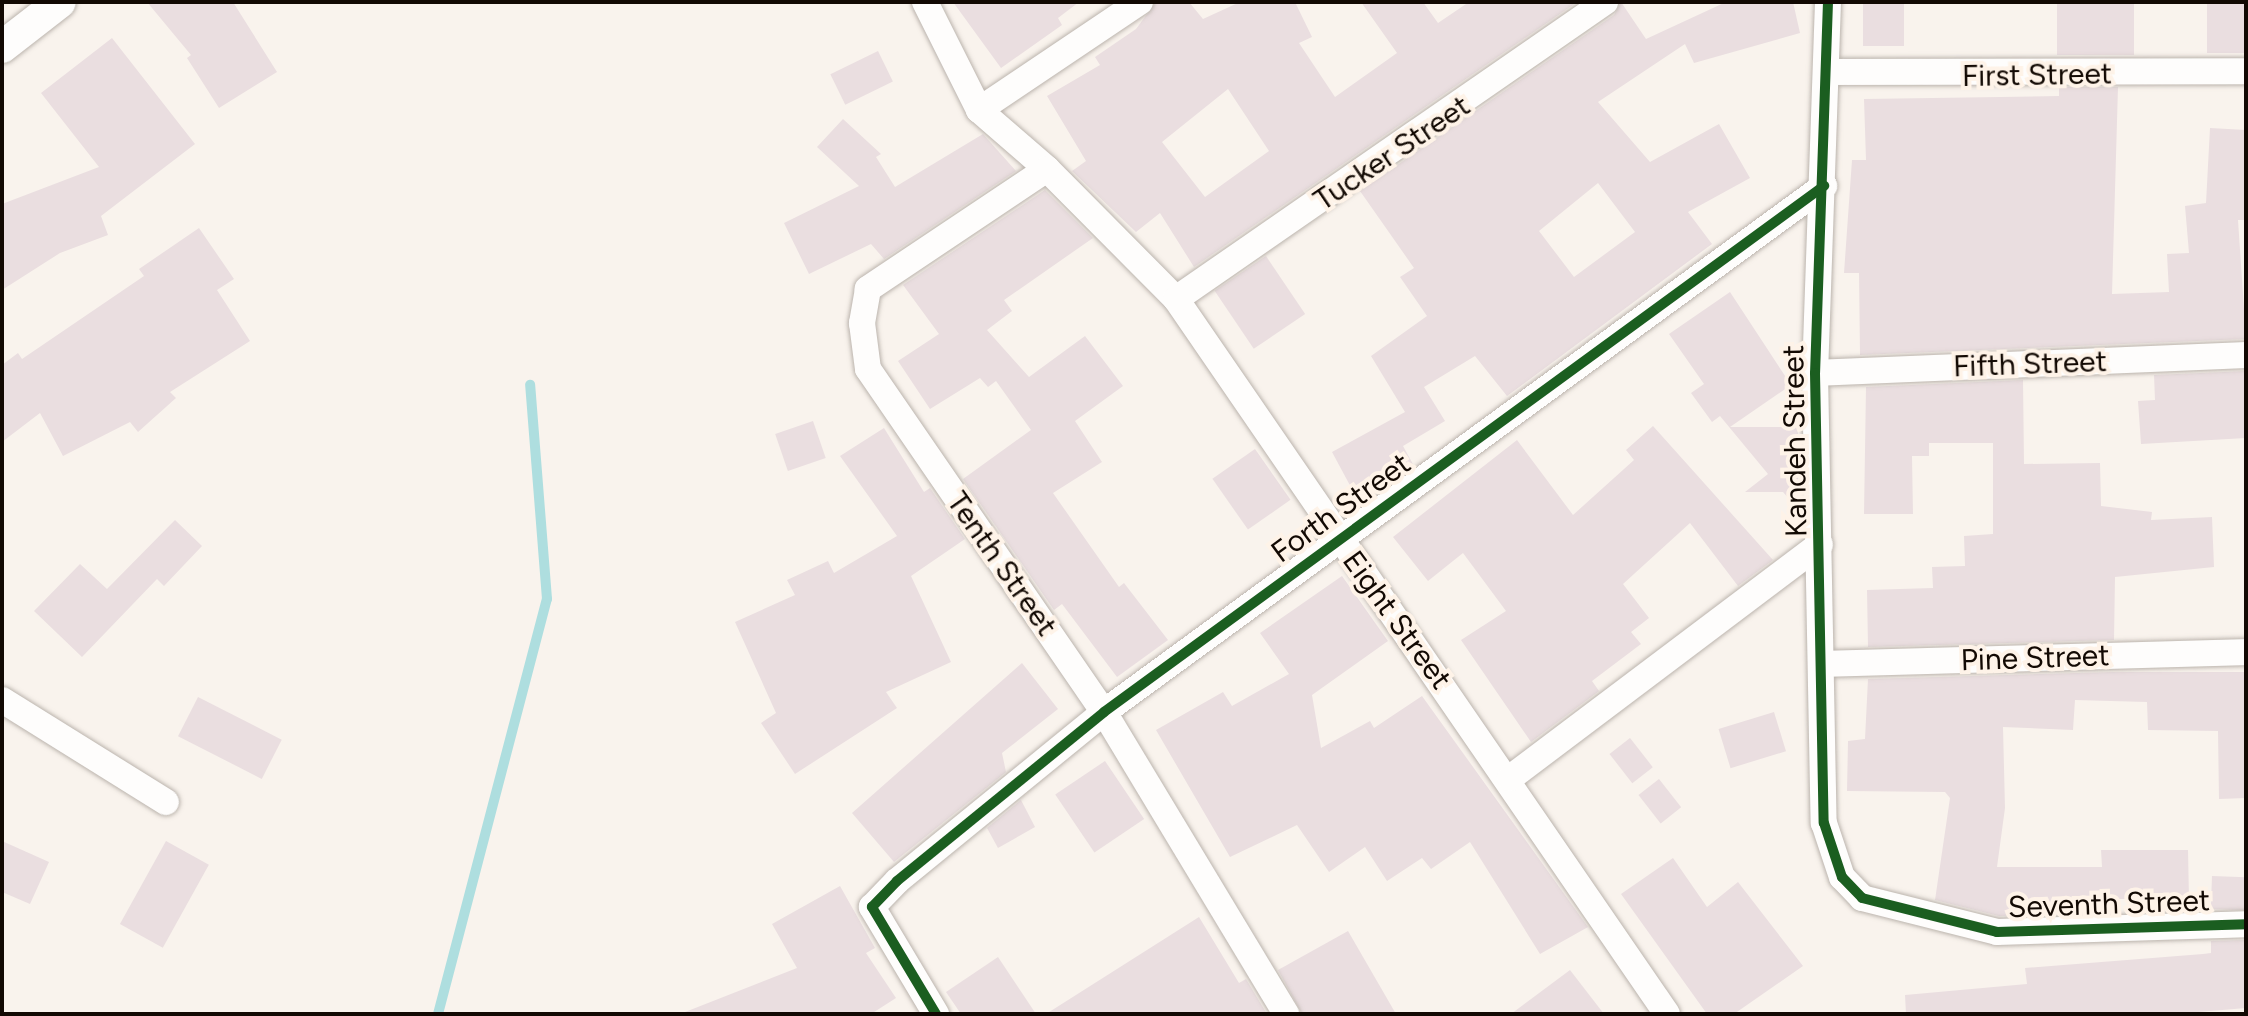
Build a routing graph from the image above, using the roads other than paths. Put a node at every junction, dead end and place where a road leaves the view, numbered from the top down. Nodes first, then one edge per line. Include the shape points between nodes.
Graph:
1 (60, 2) edge
2 (925, 2) edge
3 (1140, 2) edge
4 (1605, 2) edge
5 (1828, 2) edge
6 (2, 47) edge
7 (2246, 71) edge
8 (1827, 72) junction
9 (979, 110) junction
10 (1047, 169) junction
11 (1824, 186) junction
12 (1176, 299) junction
13 (2246, 355) edge
14 (1815, 373) junction
15 (1338, 539) junction
16 (1820, 544) junction
17 (2246, 652) edge
18 (1824, 664) junction
19 (2, 700) edge
20 (1104, 712) junction
21 (1510, 778) junction
22 (166, 802) dead end
23 (1842, 877) joint
24 (2246, 924) edge
25 (936, 1014) edge
26 (1286, 1014) edge
27 (1667, 1014) edge

1 - 6 street
2 - 9 street
3 - 9 street
4 - 12 street, Tucker Street
5 - 8 street, Kandeh Street
7 - 8 street, First Street
8 - 11 street, Kandeh Street
9 - 10 street, Eight Street
10 - 12 street, Eight Street
10 - 20 street, Tenth Street via 868,289 862,323 868,369
11 - 14 street, Kandeh Street
11 - 15 street, Forth Street
12 - 15 street, Eight Street
13 - 14 street, Fifth Street
14 - 16 street, Kandeh Street
15 - 20 street, Forth Street
15 - 21 street, Eight Street
16 - 18 street, Kandeh Street
16 - 21 street
17 - 18 street, Pine Street
18 - 23 street, Kandeh Street via 1824,823
19 - 22 street
20 - 25 street, Forth Street via 872,907
20 - 26 street, Tenth Street
21 - 27 street, Eight Street
23 - 24 street, Seventh Street via 1862,898 1997,932

